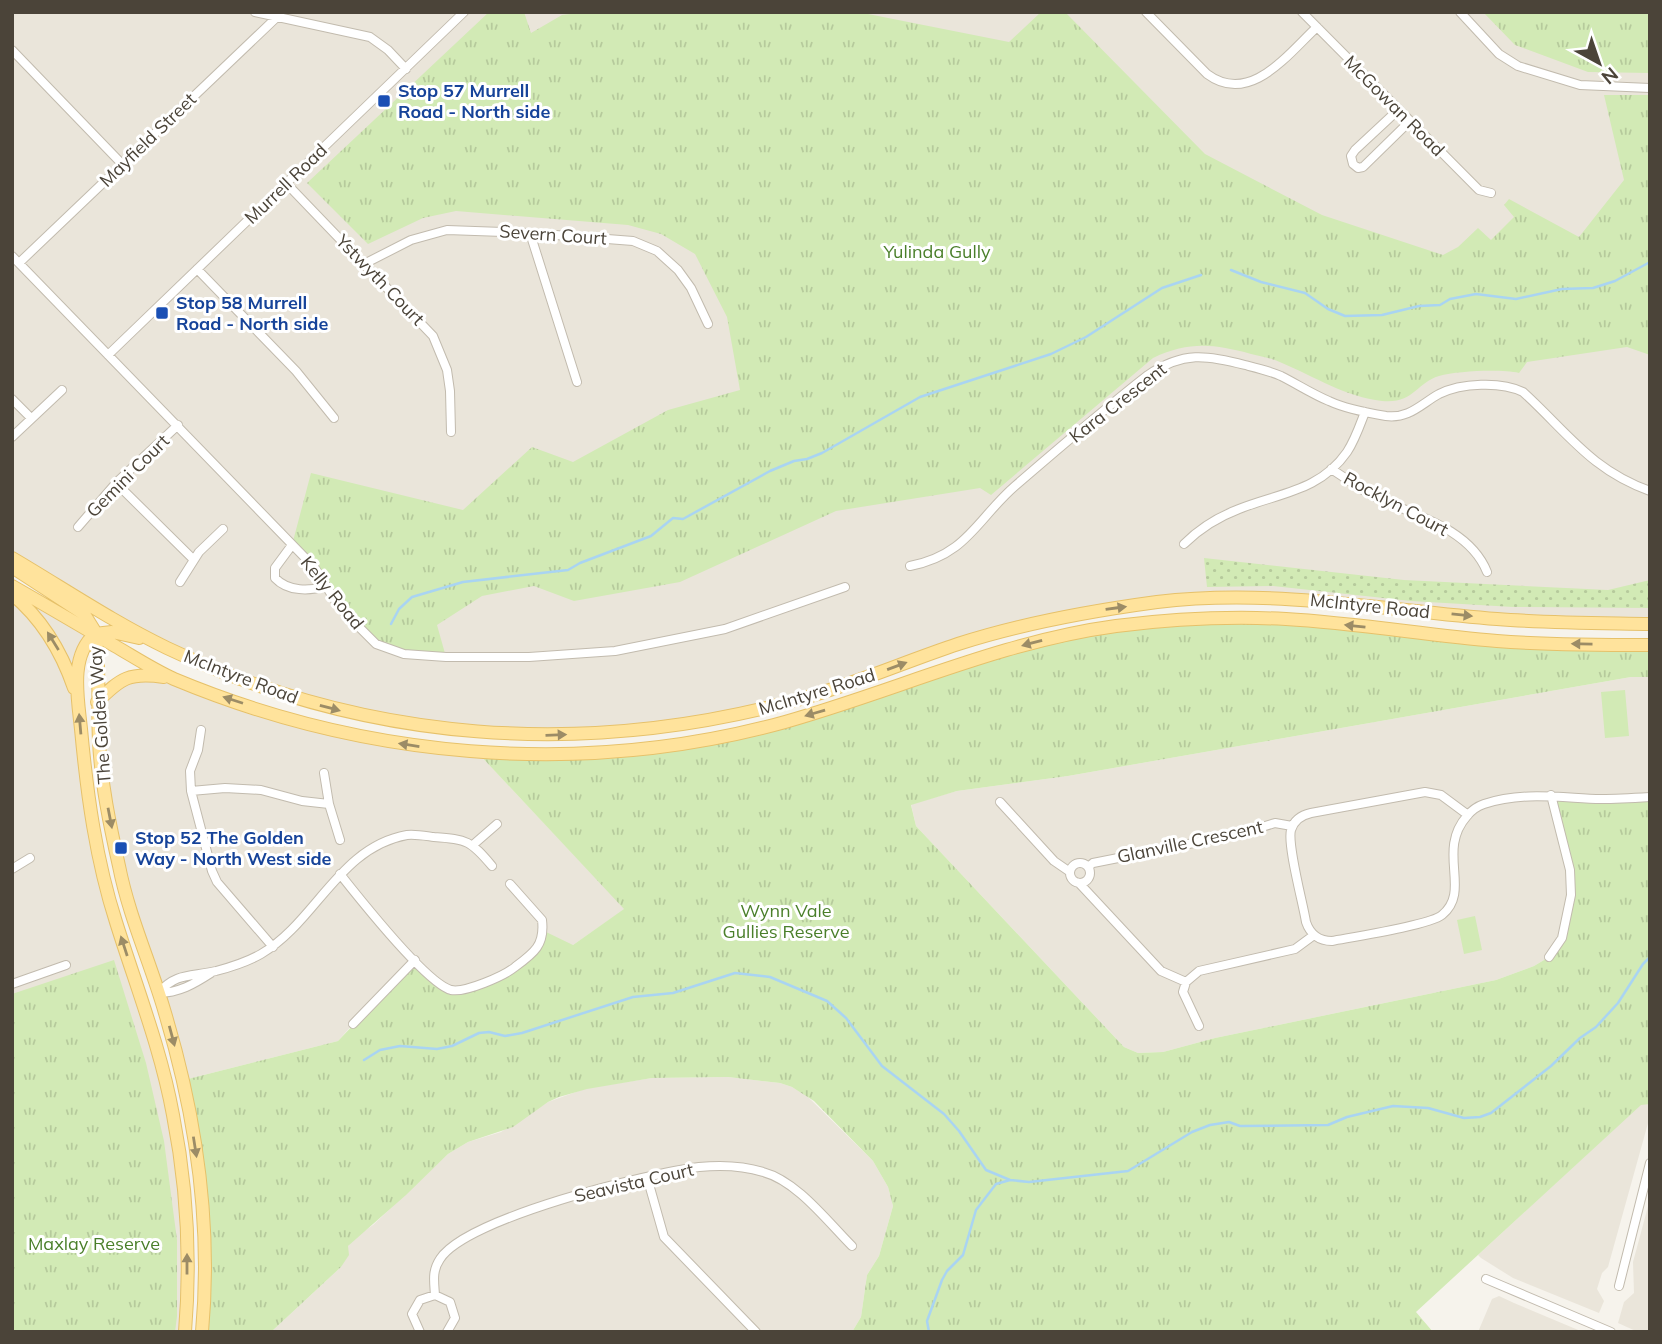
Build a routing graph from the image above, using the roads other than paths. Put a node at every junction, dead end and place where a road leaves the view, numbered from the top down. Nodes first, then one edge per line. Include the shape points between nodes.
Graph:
1 (255, 12) edge
2 (464, 12) edge
3 (1146, 12) edge
4 (1302, 12) edge
5 (1460, 12) edge
6 (277, 17) junction
7 (1317, 27) junction
8 (12, 50) edge
9 (406, 69) junction
10 (1650, 88) edge
11 (1398, 110) junction
12 (1409, 122) junction
13 (122, 164) junction
14 (286, 184) junction
15 (1491, 193) dead end
16 (530, 233) junction
17 (16, 260) edge
18 (364, 264) junction
19 (197, 270) junction
20 (708, 324) dead end
21 (108, 355) junction
22 (577, 382) dead end
23 (62, 390) dead end
24 (12, 399) edge
25 (1365, 412) junction
26 (31, 418) junction
27 (334, 418) dead end
28 (178, 425) junction
29 (451, 432) dead end
30 (12, 437) edge
31 (1331, 468) junction
32 (116, 483) junction
33 (1650, 491) edge
34 (78, 527) dead end
35 (222, 529) dead end
36 (1184, 544) dead end
37 (292, 545) junction
38 (12, 558) edge
39 (193, 559) junction
40 (911, 566) dead end
41 (12, 567) edge
42 (1487, 572) dead end
43 (180, 582) dead end
44 (12, 586) edge
45 (326, 586) junction
46 (845, 587) dead end
47 (12, 594) edge
48 (1650, 624) edge
49 (95, 634) junction
50 (152, 640) junction
51 (1650, 645) edge
52 (174, 678) junction
53 (78, 698) junction
54 (97, 702) junction
55 (201, 730) dead end
56 (324, 773) dead end
57 (191, 791) junction
58 (1550, 795) junction
59 (1650, 797) edge
60 (1000, 802) dead end
61 (329, 804) junction
62 (1468, 815) junction
63 (496, 824) dead end
64 (1292, 826) junction
65 (340, 840) dead end
66 (474, 844) junction
67 (30, 858) dead end
68 (492, 866) dead end
69 (1088, 867) junction
70 (12, 869) edge
71 (1070, 872) junction
72 (340, 874) junction
73 (1079, 883) junction
74 (510, 884) dead end
75 (1314, 935) junction
76 (273, 947) junction
77 (1549, 957) dead end
78 (415, 960) junction
79 (66, 965) dead end
80 (133, 974) junction
81 (1186, 982) junction
82 (12, 984) edge
83 (158, 993) junction
84 (150, 1024) junction
85 (353, 1024) dead end
86 (1199, 1026) dead end
87 (1650, 1163) edge
88 (647, 1177) junction
89 (852, 1246) dead end
90 (1486, 1279) dead end
91 (1619, 1286) dead end
92 (435, 1295) junction
93 (449, 1331) edge
94 (185, 1332) edge
95 (202, 1332) edge
96 (420, 1332) edge
97 (755, 1332) edge
98 (1611, 1332) edge

1 - 6 street
2 - 9 street, Murrell Road
3 - 7 street via 1207,74 1232,83 1258,80
4 - 7 street, McGowan Road
5 - 10 street via 1499,54 1518,66 1580,85
6 - 9 street via 370,37
6 - 13 street, Mayfield Street
7 - 11 street, McGowan Road
8 - 13 street
9 - 14 street, Murrell Road
11 - 12 street, McGowan Road
11 - 12 street via 1355,150 1353,164 1363,166
12 - 15 street, McGowan Road via 1479,190
13 - 17 street, Mayfield Street
14 - 18 street, Ystwyth Court
14 - 19 street, Murrell Road
16 - 18 street, Severn Court via 447,230 411,240
16 - 20 street, Severn Court via 624,240 652,248 678,270
16 - 22 street
17 - 21 street, Kelly Road
18 - 29 street, Ystwyth Court via 433,336 447,370
19 - 21 street, Murrell Road
19 - 27 street via 289,363
21 - 28 street, Kelly Road
23 - 26 street
24 - 26 street
25 - 31 street via 1351,446
25 - 33 street, Kara Crescent via 1402,415 1452,389 1510,386 1523,391 1597,464
25 - 40 street, Kara Crescent via 1329,401 1278,374 1219,358 1174,361 1148,374 1014,487 956,546 931,561
26 - 30 street
28 - 32 street, Gemini Court
28 - 37 street, Kelly Road
31 - 36 street via 1303,489 1209,524
31 - 42 street, Rocklyn Court via 1377,498 1412,511 1453,535 1474,551
32 - 34 street, Gemini Court
32 - 39 street
35 - 39 street
37 - 45 street, Kelly Road
37 - 45 street via 275,568 279,583 307,589
38 - 50 main road, McIntyre Road
39 - 43 street
41 - 49 main road via 84,614
44 - 49 main road, McIntyre Road
45 - 46 street, Kelly Road via 369,638 387,649 411,655 504,658 615,651 679,639 738,625
53 -> 47 main road via 54,642
50 -> 48 main road, McIntyre Road via 259,686 339,710 435,729 536,736 693,724 738,715 815,695 1027,625 1171,600 1290,598 1499,619
49 - 50 main road via 112,632
49 - 52 main road, McIntyre Road
49 - 53 main road, The Golden Way via 80,655
49 - 54 main road, The Golden Way
51 -> 52 main road, McIntyre Road via 1497,641 1287,619 1145,623 1018,646 823,711 737,734 638,749 548,755 456,751 370,738 304,723
52 - 54 main road via 129,676
80 -> 53 main road, The Golden Way via 102,872
54 -> 83 main road, The Golden Way via 102,772 118,866
55 - 57 street via 190,771
56 - 61 street
57 - 61 street via 261,790
57 - 76 street via 217,882
58 - 59 street
58 - 62 street via 1483,804
58 - 77 street via 1570,870 1571,895 1562,938
60 - 71 street via 1054,861
61 - 65 street
62 - 64 street via 1440,796 1425,792 1305,815
62 - 75 street via 1454,836 1455,891 1443,914 1428,922 1332,941
63 - 66 street
64 - 69 street, Glanville Crescent via 1275,823
64 - 75 street via 1306,922
66 - 68 street
66 - 72 street via 408,835 376,846
67 - 70 street
69 - 71 street via 1081,863
69 - 73 street via 1089,878
71 - 73 street
72 - 76 street via 288,936
72 - 78 street
73 - 81 street via 1161,971
74 - 78 street via 542,920 541,942 508,973 453,990 434,980
75 - 81 street via 1295,949 1199,971
76 - 83 street via 194,985
78 - 85 street
79 - 82 street
80 - 83 main road
80 - 84 main road, The Golden Way
81 - 86 street via 1183,992
83 - 84 main road
83 -> 95 main road, The Golden Way via 184,1080 198,1165 204,1251
94 -> 84 main road, The Golden Way via 187,1242 179,1143
87 - 91 street
88 - 89 street, Seavista Court via 701,1167 775,1175 790,1184
88 - 92 street, Seavista Court via 528,1209 464,1237 441,1257 433,1273
88 - 97 street via 664,1237
90 - 98 street
92 - 93 street via 450,1302 455,1318
92 - 96 street via 420,1300 412,1314

